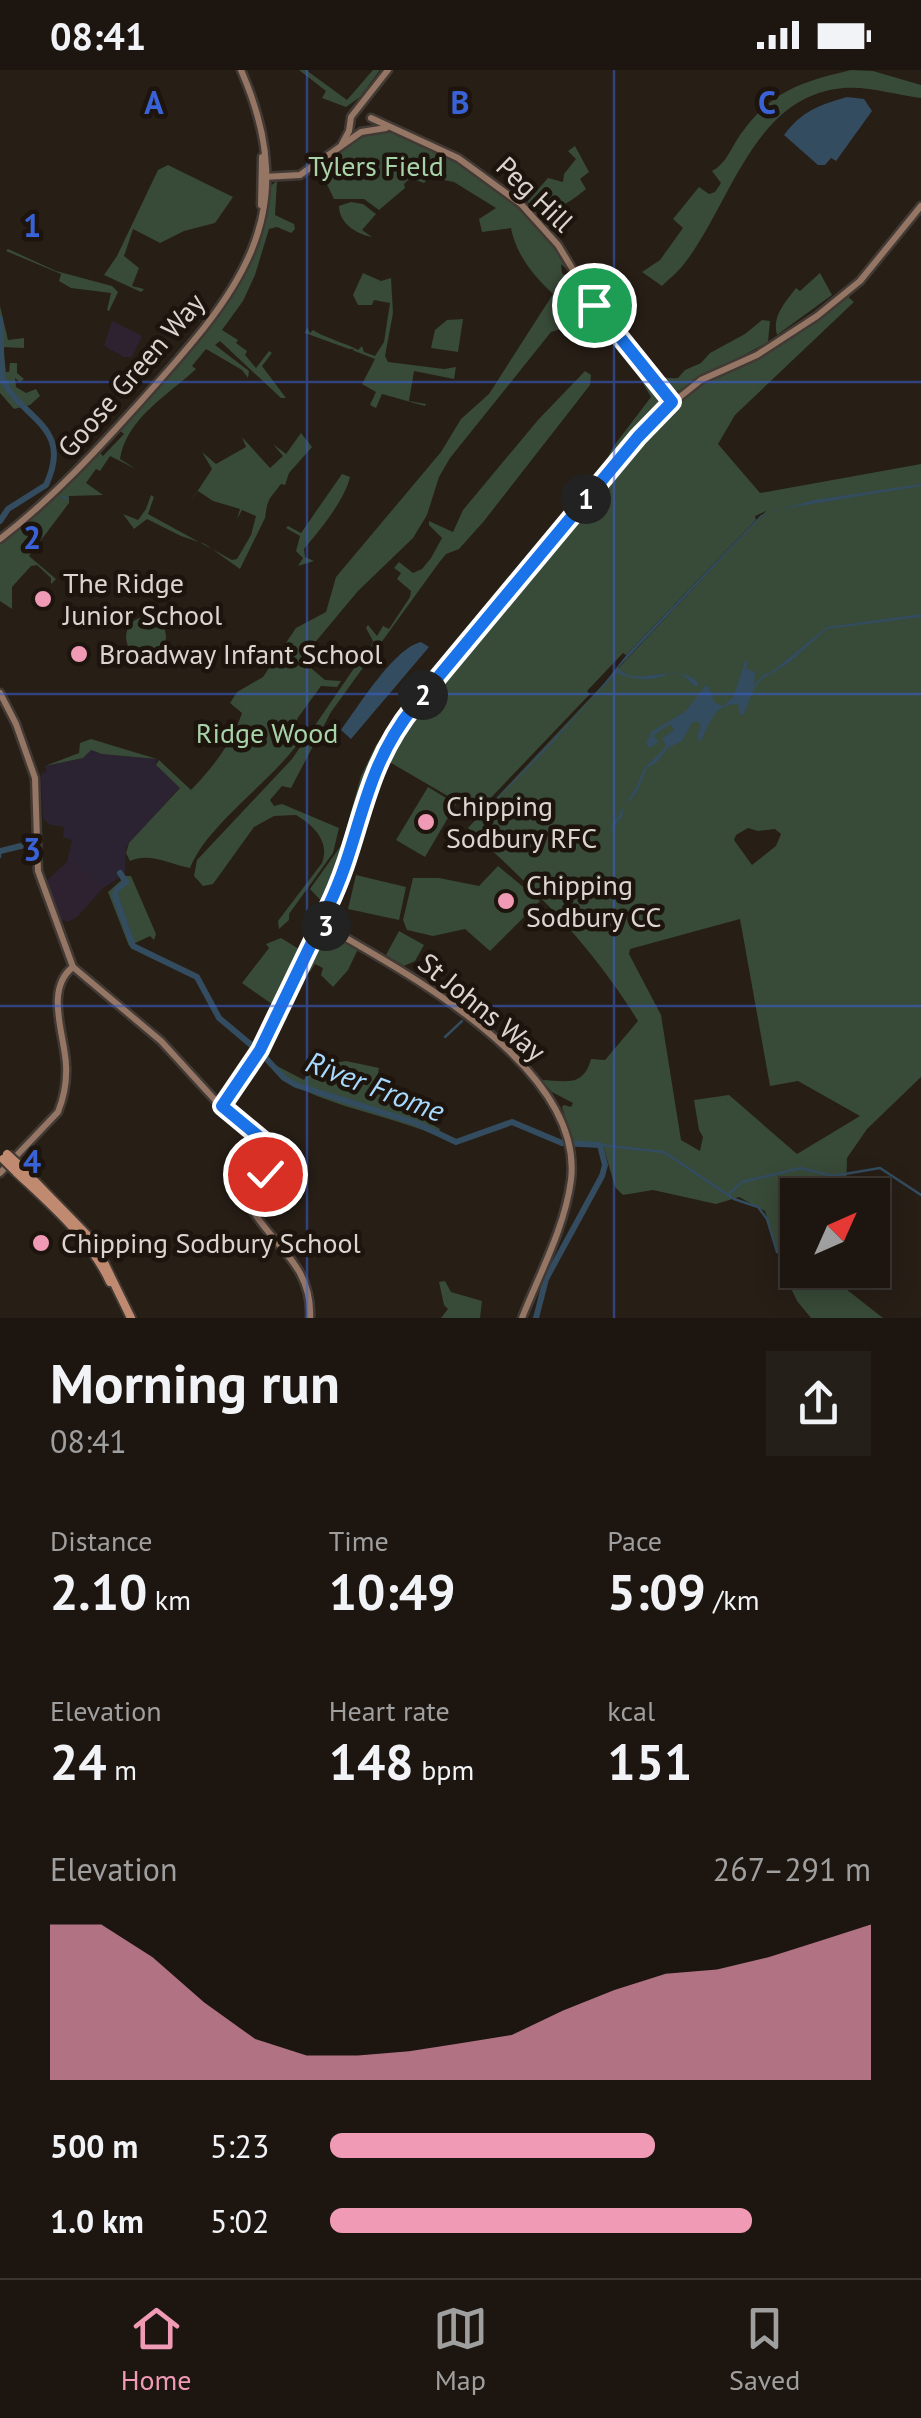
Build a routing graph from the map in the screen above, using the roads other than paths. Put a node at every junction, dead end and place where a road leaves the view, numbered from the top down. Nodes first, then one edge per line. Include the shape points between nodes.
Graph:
1 (241, 70) edge
2 (388, 70) edge
3 (370, 96) junction
4 (357, 112) junction
5 (370, 116) junction
6 (351, 124) junction
7 (389, 128) junction
8 (261, 130) junction
9 (365, 130) junction
10 (341, 146) junction
11 (268, 178) junction
12 (921, 206) edge
13 (670, 403) junction
14 (0, 538) edge
15 (0, 693) edge
16 (321, 923) junction
17 (73, 967) junction
18 (226, 1109) junction
19 (2, 1154) edge
20 (0, 1174) edge
21 (128, 1318) edge
22 (310, 1318) edge
23 (522, 1318) edge

1 - 8 main road, Goose Green Way
2 - 3 main road
3 - 4 main road
3 - 5 main road
4 - 5 main road, Peg Hill
4 - 6 main road
5 - 7 main road, Peg Hill
5 - 9 main road
6 - 9 main road
6 - 10 main road
7 - 9 main road
7 - 13 main road, Peg Hill via 468,163 521,204 558,245 600,314
8 - 11 main road, Goose Green Way
8 - 11 main road, Goose Green Way
9 - 10 main road
10 - 11 main road via 304,172
11 - 14 main road, Goose Green Way via 248,259 217,315 72,477
12 - 13 main road via 860,281 818,316
13 - 16 main road via 396,730 372,774
15 - 17 main road via 34,778 41,882
16 - 18 main road
16 - 23 main road, St Johns Way via 430,989 499,1044 560,1113 571,1164 568,1198
17 - 18 main road via 144,1025
17 - 20 main road via 60,990 63,1099
18 - 22 main road via 276,1152 247,1202 292,1260 309,1294
19 - 21 main road, bridge via 104,1262

